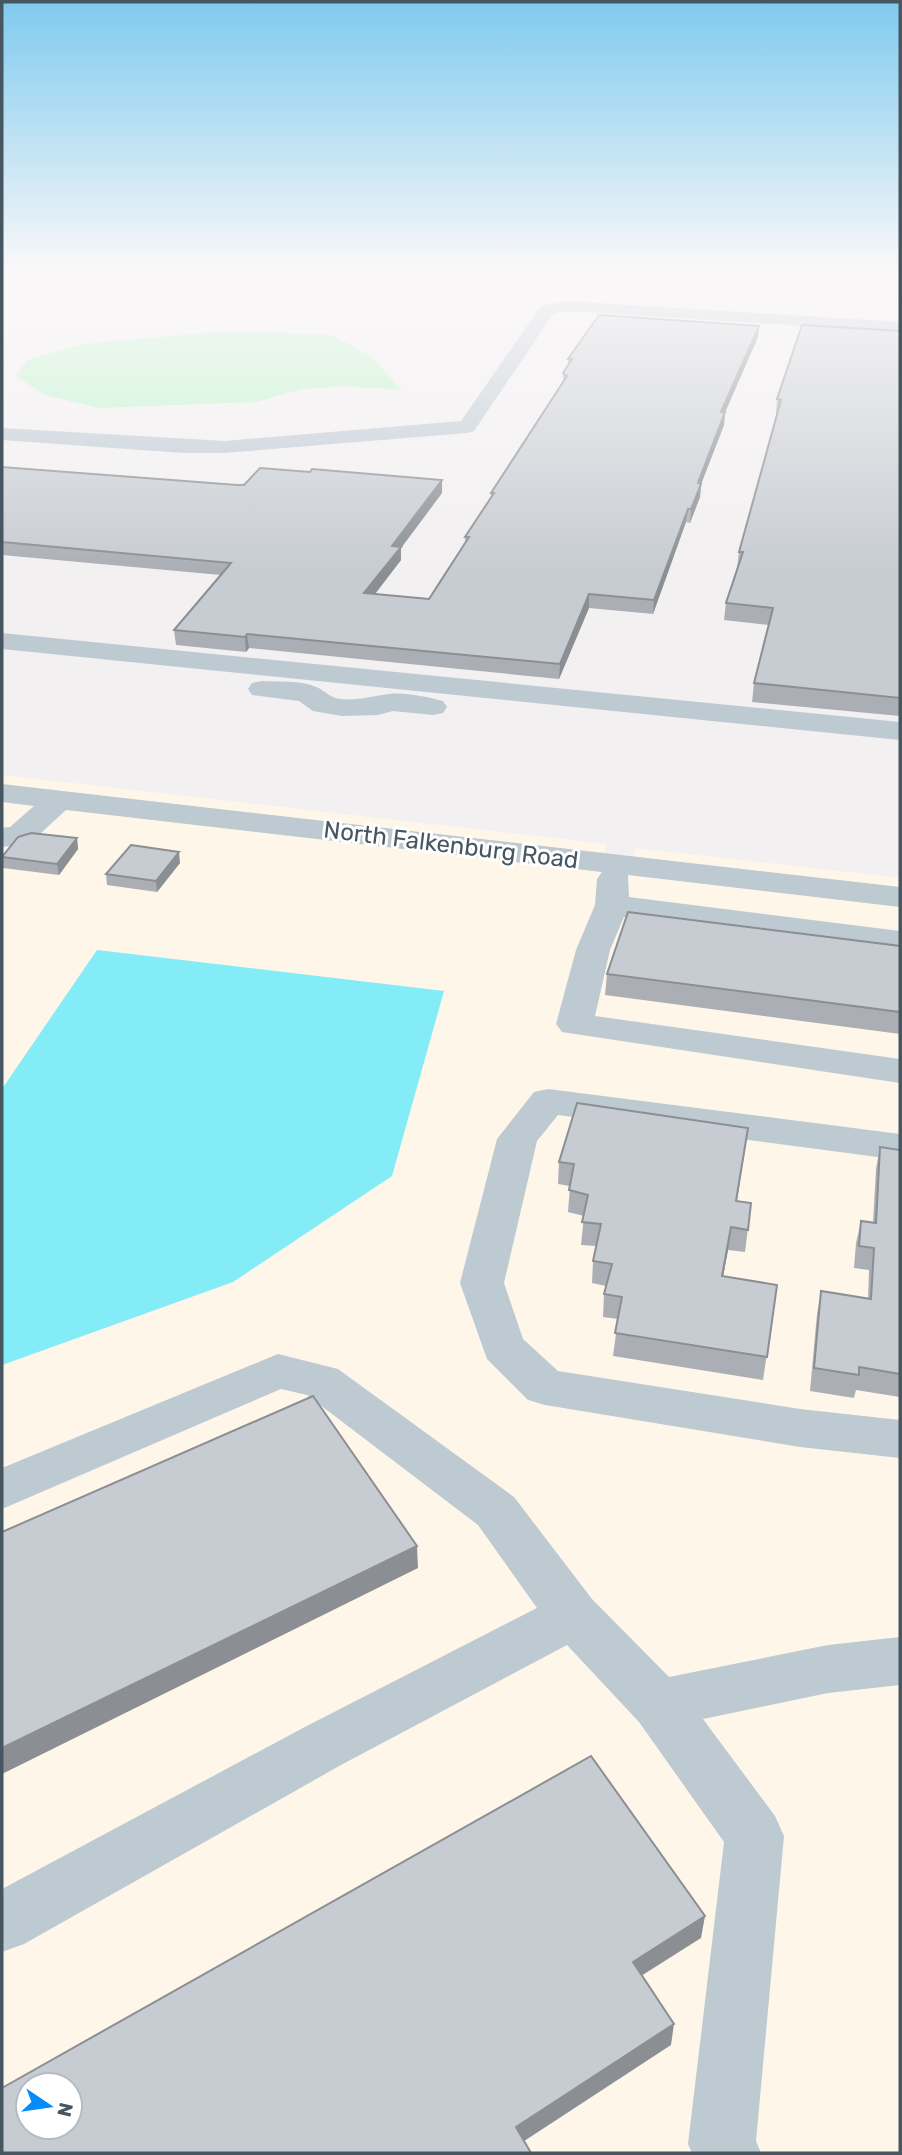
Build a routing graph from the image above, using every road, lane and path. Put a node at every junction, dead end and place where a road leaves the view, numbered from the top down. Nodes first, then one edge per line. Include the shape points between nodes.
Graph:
1 (504, 373) edge
2 (2, 434) edge
3 (2, 641) edge
4 (396, 691) junction
5 (900, 731) edge
6 (692, 734) dead end
7 (2, 769) edge
8 (2, 793) edge
9 (59, 800) junction
10 (2, 837) edge
11 (619, 852) junction
12 (900, 871) edge
13 (900, 897) edge
14 (612, 905) junction
15 (900, 941) edge
16 (900, 1071) edge
17 (900, 1147) edge
18 (900, 1439) edge
19 (2, 1489) edge
20 (573, 1615) junction
21 (900, 1661) edge
22 (659, 1704) junction
23 (2, 1922) edge
24 (727, 2153) edge

1 - 2 street via 467,427 225,447
3 - 4 street via 314,683 323,705 342,708 377,707
4 - 5 street
4 - 6 street
7 - 11 street, North Falkenburg Road
8 - 9 street, North Falkenburg Road
9 - 10 street via 18,838
9 - 11 street, North Falkenburg Road
11 - 12 street, North Falkenburg Road
11 - 13 street, North Falkenburg Road
11 - 14 street
14 - 15 street
14 - 16 street via 593,950 575,1024
17 - 18 street via 548,1101 517,1139 482,1283 503,1347 545,1387 800,1428
19 - 20 street via 278,1371 321,1381 496,1511
20 - 22 street
20 - 23 street
21 - 22 street via 828,1669
22 - 24 street via 754,1836 722,2144

